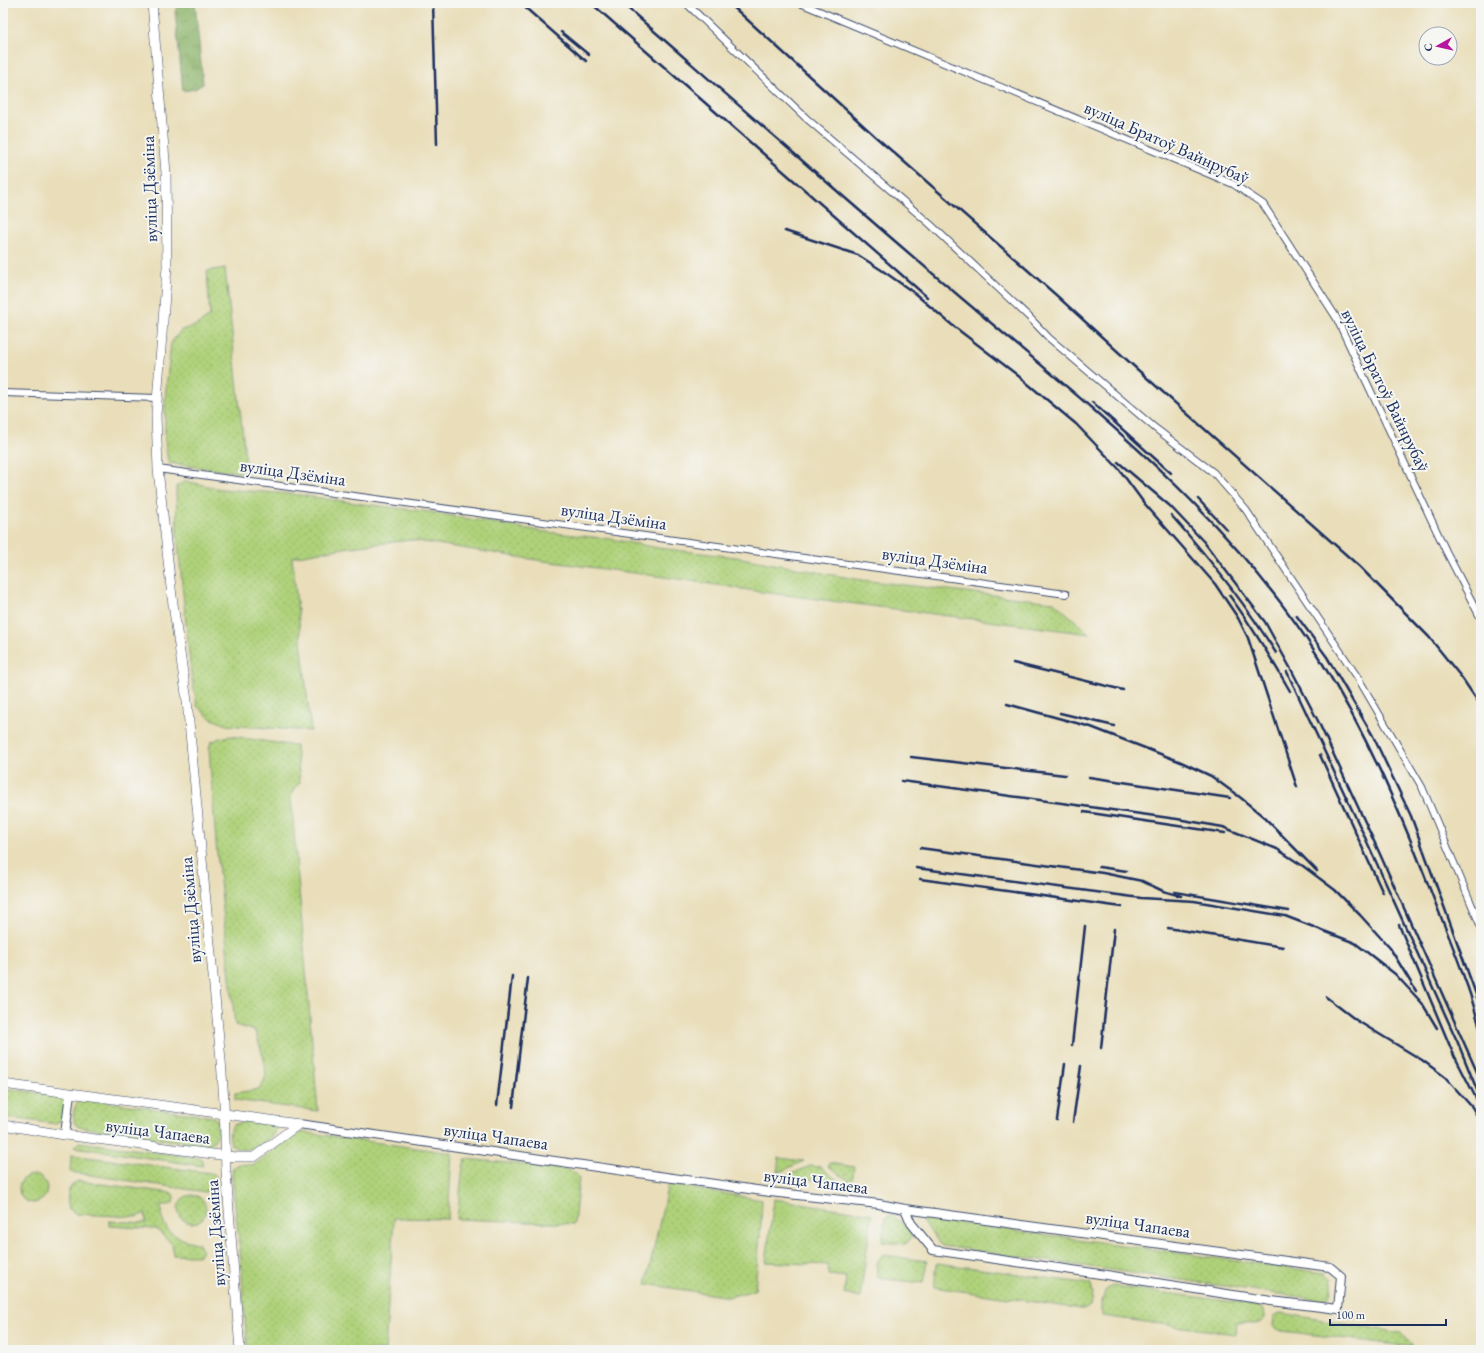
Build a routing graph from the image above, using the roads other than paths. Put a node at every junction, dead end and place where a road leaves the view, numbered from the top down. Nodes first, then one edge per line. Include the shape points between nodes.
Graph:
1 (152, 3) edge
2 (686, 3) edge
3 (800, 3) edge
4 (3, 393) edge
5 (157, 398) junction
6 (158, 469) junction
7 (1066, 594) dead end
8 (1481, 619) edge
9 (1481, 927) edge
10 (3, 1084) edge
11 (70, 1093) junction
12 (224, 1113) junction
13 (299, 1124) junction
14 (3, 1125) edge
15 (65, 1135) junction
16 (225, 1155) junction
17 (905, 1209) junction
18 (240, 1350) edge

1 - 5 main road, вуліца Дзёміна via 167,179 167,267
2 - 9 street via 806,118 930,224 1030,317 1048,338 1155,428 1214,473 1246,510 1358,678 1422,787
3 - 8 street, вуліца Братоў Вайнрубаў via 1233,184 1263,204 1336,317 1446,551
4 - 5 street
5 - 6 main road, вуліца Дзёміна
6 - 7 street, вуліца Дзёміна
6 - 12 main road, вуліца Дзёміна via 188,709
10 - 11 main road, вуліца Чапаева
11 - 12 main road, вуліца Чапаева
11 - 15 street
12 - 13 main road, вуліца Чапаева
12 - 16 main road, вуліца Дзёміна
13 - 16 main road, вуліца Чапаева via 254,1157
13 - 17 street, вуліца Чапаева
14 - 15 main road, вуліца Чапаева
15 - 16 main road, вуліца Чапаева
16 - 18 main road, вуліца Дзёміна
17 - 17 street, вуліца Чапаева via 1330,1267 1341,1276 1338,1309 933,1250 911,1223

